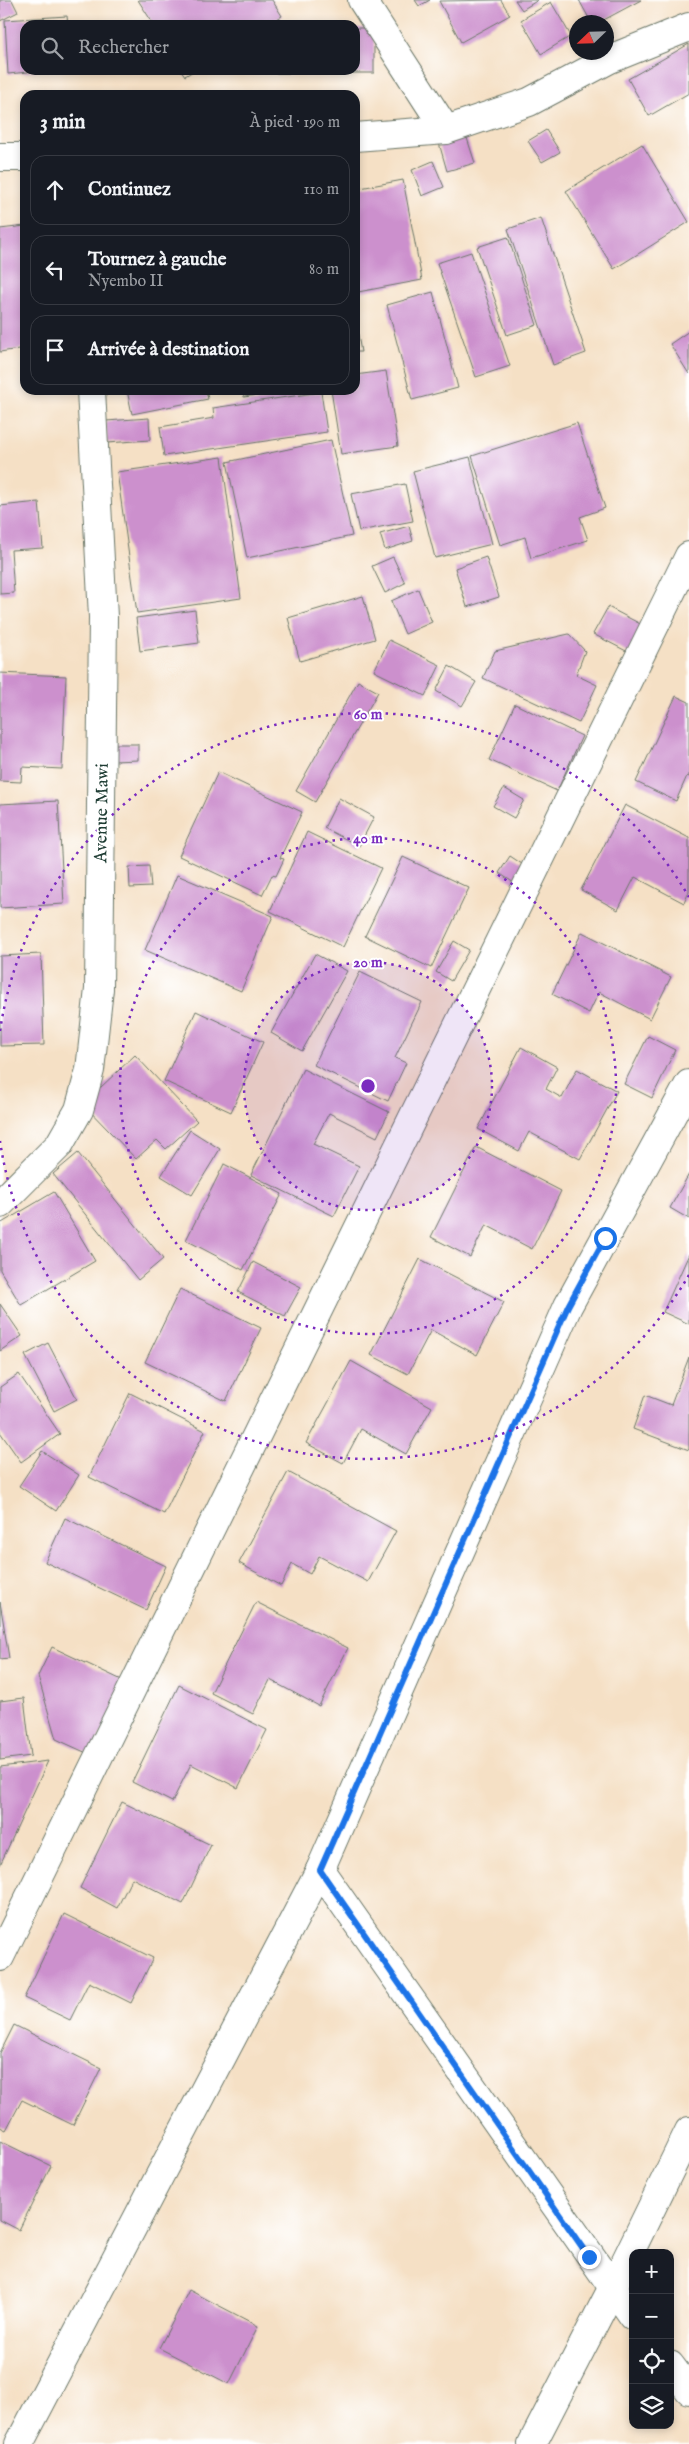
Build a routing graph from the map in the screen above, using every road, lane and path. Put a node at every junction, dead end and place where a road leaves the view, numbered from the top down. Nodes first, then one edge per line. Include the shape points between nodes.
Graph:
1 (362, 0) edge
2 (689, 27) edge
3 (446, 130) junction
4 (360, 137) edge
5 (0, 157) edge
6 (20, 157) edge
7 (91, 395) edge
8 (689, 556) edge
9 (689, 1084) edge
10 (0, 1204) edge
11 (320, 1870) junction
12 (0, 1957) edge
13 (689, 2131) edge
14 (612, 2289) junction
15 (629, 2311) edge
16 (674, 2370) edge
17 (689, 2390) edge
18 (19, 2444) edge
19 (532, 2444) edge

1 - 3 street
2 - 3 street via 610,59 529,102
3 - 4 street
5 - 6 street
7 - 10 street, Avenue Mawi via 103,617 100,989 90,1070 79,1110 59,1145
8 - 12 street
9 - 11 street via 568,1306
11 - 14 street
11 - 18 street
13 - 14 street
14 - 15 street
14 - 19 street
16 - 17 street

